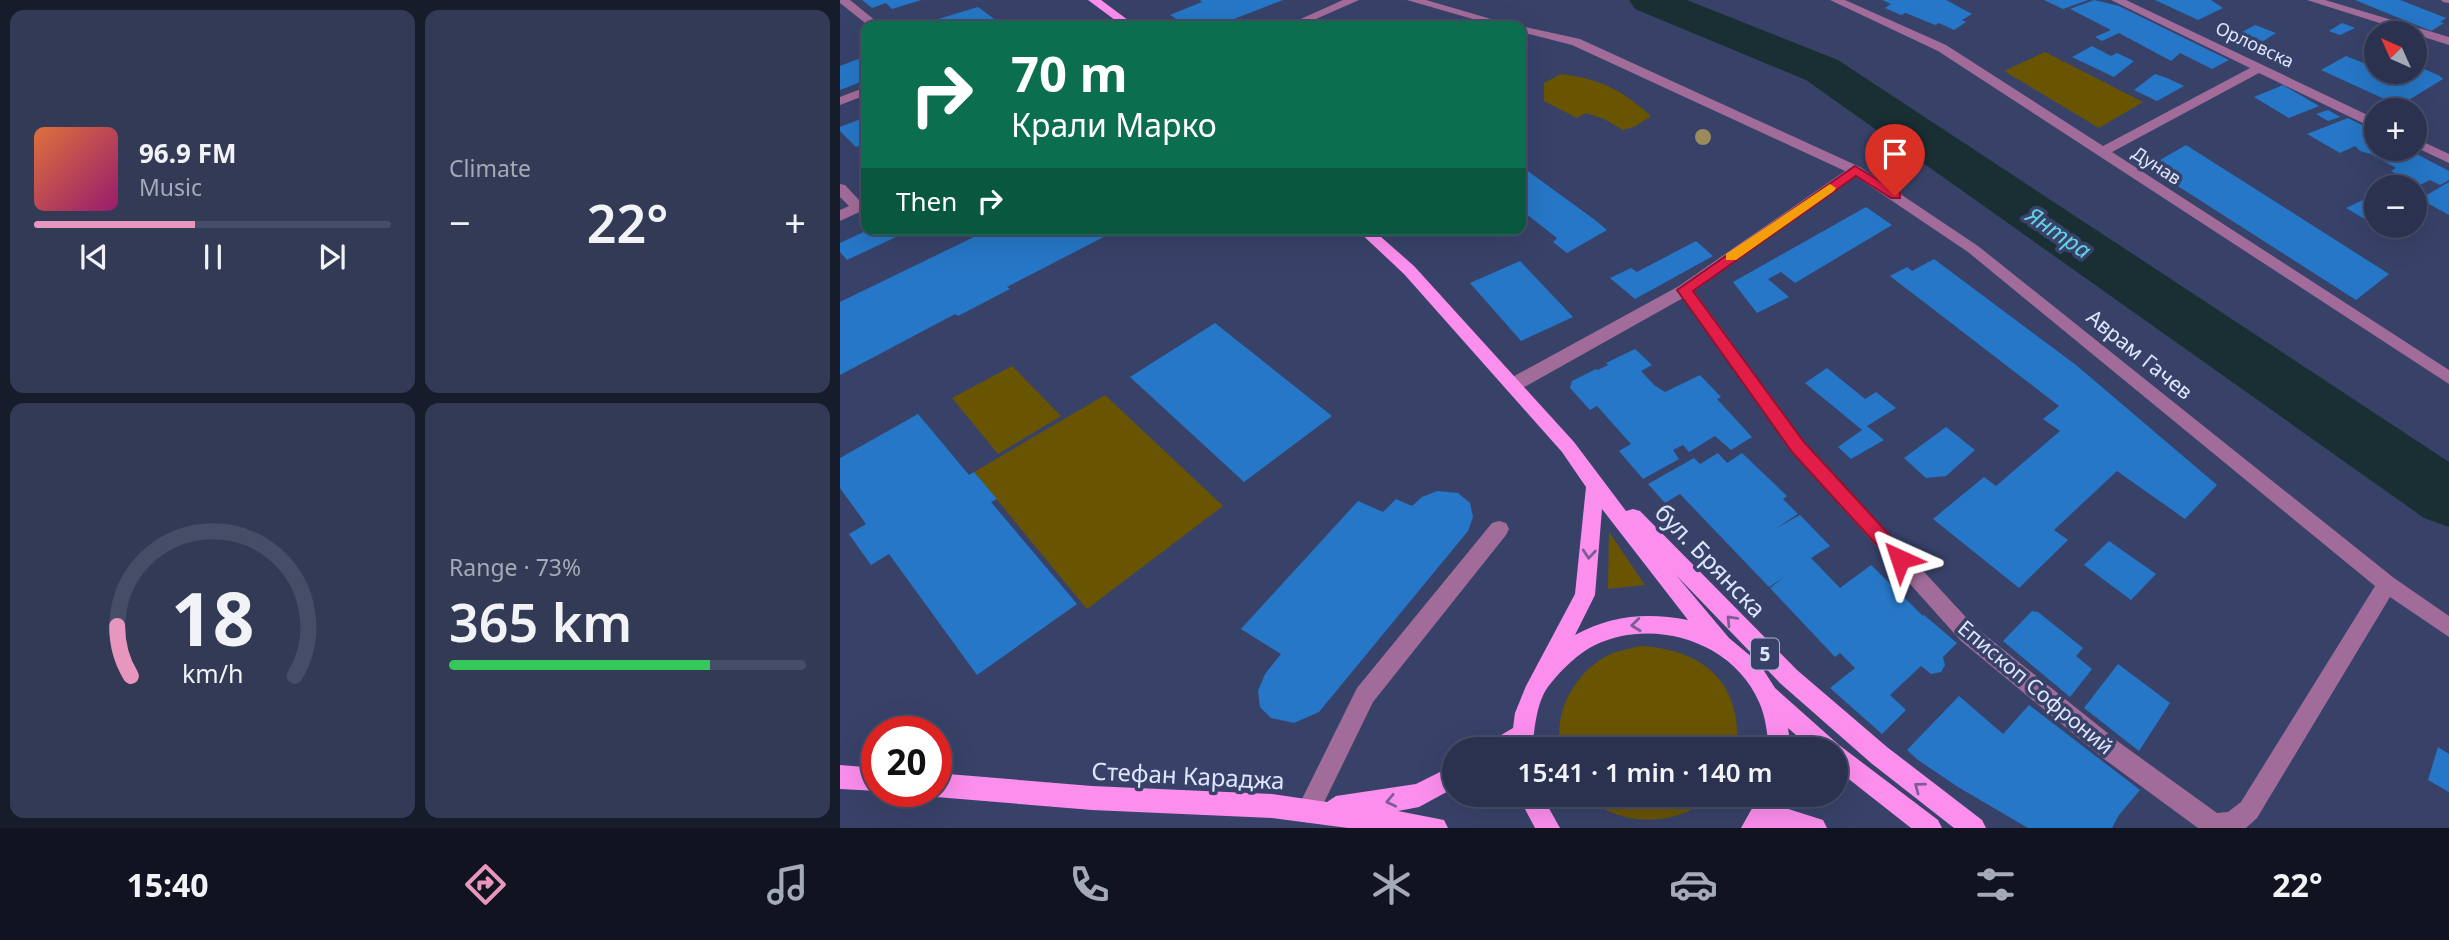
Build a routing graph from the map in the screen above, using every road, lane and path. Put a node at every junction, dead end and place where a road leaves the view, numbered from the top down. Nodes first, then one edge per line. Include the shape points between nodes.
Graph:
1 (843, 0) edge
2 (1094, 0) edge
3 (1370, 0) edge
4 (1413, 0) edge
5 (1836, 0) edge
6 (2117, 0) edge
7 (2313, 0) edge
8 (1348, 3) edge
9 (870, 21) edge
10 (1123, 21) edge
11 (1303, 21) edge
12 (1491, 21) edge
13 (1526, 30) edge
14 (2449, 41) edge
15 (2261, 67) junction
16 (861, 93) edge
17 (840, 102) edge
18 (2364, 118) edge
19 (2427, 147) edge
20 (2102, 152) junction
21 (2448, 157) edge
22 (1855, 170) junction
23 (840, 188) edge
24 (861, 205) edge
25 (861, 206) edge
26 (840, 216) edge
27 (1370, 235) edge
28 (1685, 290) junction
29 (2449, 378) edge
30 (1513, 385) junction
31 (1576, 458) junction
32 (1595, 486) junction
33 (1499, 529) dead end
34 (2388, 584) junction
35 (2449, 628) edge
36 (1721, 644) junction
37 (1546, 674) junction
38 (1766, 694) junction
39 (1523, 737) edge
40 (1779, 737) edge
41 (1815, 737) edge
42 (1848, 764) edge
43 (840, 777) edge
44 (861, 779) edge
45 (1442, 783) edge
46 (952, 786) edge
47 (1536, 807) edge
48 (1308, 811) junction
49 (1763, 812) edge
50 (1333, 828) edge
51 (1436, 828) edge
52 (1548, 828) edge
53 (1815, 828) edge
54 (1930, 828) edge
55 (1973, 828) edge

1 - 9 street
2 - 10 main road
3 - 8 street
4 - 12 street
5 - 20 street, Дунав via 1942,48
6 - 15 street, Орловска
7 - 14 street
8 - 11 street
13 - 22 street, Аврам Гачев via 1576,42
15 - 18 street, Орловска
15 - 20 street
16 - 17 street
19 - 21 street
20 - 29 street, Дунав
22 - 28 street
22 - 34 street, Аврам Гачев via 1973,249
23 - 24 street
25 - 26 street
27 - 30 main road, бул. Брянска / 5 via 1409,270
28 - 30 street
28 - 34 street, Епископ Софроний via 1798,447 1968,634 2112,751 2214,825 2233,824 2249,810
30 - 31 main road, бул. Брянска / 5
31 - 32 main road, бул. Брянска / 5
55 -> 31 main road, бул. Брянска / 5 via 1910,781 1791,678
32 - 36 main road, бул. Брянска
32 -> 37 main road via 1586,595
33 - 48 street via 1365,695
34 - 35 street, Аврам Гачев
36 -> 37 main road via 1696,631 1642,623 1614,628 1581,643
36 - 38 main road via 1739,657
37 - 39 main road via 1534,693
38 - 40 main road
38 - 41 main road
42 - 54 main road
43 - 44 main road
45 -> 48 main road via 1419,795
46 - 48 main road, Стефан Караджа
47 - 52 main road
48 - 50 main road
48 - 51 main road, Стефан Караджа
49 - 53 main road

